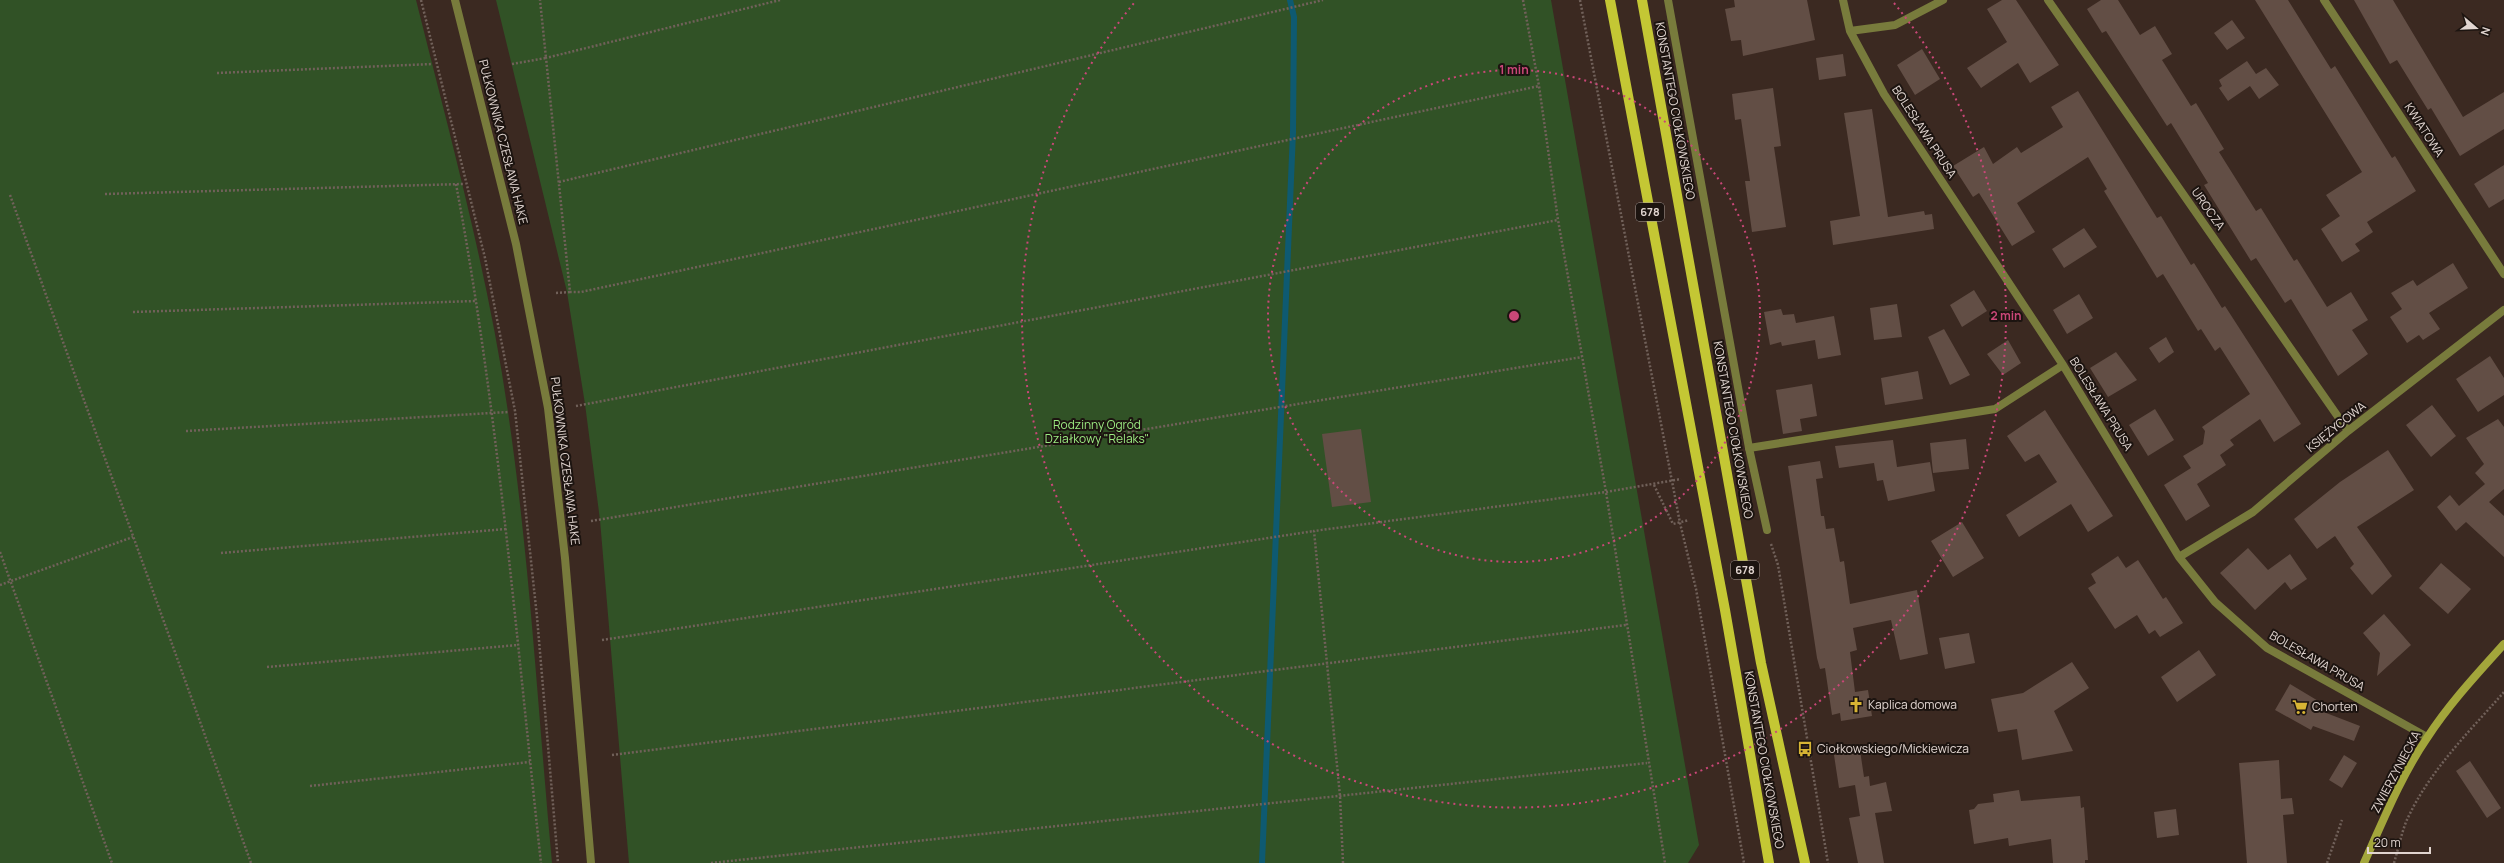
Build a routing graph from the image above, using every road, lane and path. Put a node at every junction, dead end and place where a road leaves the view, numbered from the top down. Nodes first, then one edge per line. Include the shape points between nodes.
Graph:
1 (421, 0) edge
2 (455, 0) edge
3 (540, 0) edge
4 (780, 0) edge
5 (1323, 0) edge
6 (1523, 0) edge
7 (1580, 0) edge
8 (1610, 0) edge
9 (1642, 0) edge
10 (1668, 0) edge
11 (1843, 0) edge
12 (1943, 0) edge
13 (2048, 0) edge
14 (2324, 0) edge
15 (1850, 31) junction
16 (546, 58) junction
17 (432, 64) dead end
18 (512, 64) dead end
19 (217, 73) dead end
20 (1539, 86) junction
21 (559, 182) junction
22 (456, 184) junction
23 (462, 184) dead end
24 (105, 194) dead end
25 (10, 196) dead end
26 (1558, 220) junction
27 (2504, 274) edge
28 (570, 292) junction
29 (556, 293) dead end
30 (476, 301) junction
31 (2504, 310) edge
32 (133, 312) dead end
33 (1582, 357) junction
34 (2063, 365) junction
35 (576, 406) dead end
36 (508, 412) dead end
37 (493, 413) junction
38 (186, 431) dead end
39 (2348, 431) junction
40 (1749, 448) junction
41 (1681, 480) dead end
42 (1673, 482) junction
43 (1654, 485) junction
44 (1606, 492) junction
45 (1689, 520) dead end
46 (591, 522) dead end
47 (1680, 523) junction
48 (506, 528) junction
49 (1767, 530) joint
50 (1314, 531) junction
51 (133, 537) junction
52 (0, 552) edge
53 (221, 553) dead end
54 (2179, 557) junction
55 (11, 581) junction
56 (0, 585) edge
57 (1626, 625) junction
58 (602, 640) dead end
59 (2504, 644) edge
60 (518, 645) junction
61 (1327, 664) junction
62 (267, 667) dead end
63 (2504, 692) edge
64 (2427, 737) junction
65 (612, 754) dead end
66 (530, 762) junction
67 (1647, 763) junction
68 (310, 786) dead end
69 (1340, 796) junction
70 (2342, 820) dead end
71 (112, 863) edge
72 (251, 863) edge
73 (542, 863) edge
74 (558, 863) edge
75 (591, 863) edge
76 (711, 863) edge
77 (1343, 863) edge
78 (1665, 863) edge
79 (1744, 863) edge
80 (1769, 863) edge
81 (1805, 863) edge
82 (1828, 863) edge
83 (2327, 863) edge
84 (2364, 863) edge
85 (2394, 863) edge

1 - 74 path via 485,258 514,411 537,617
2 - 75 street, PUŁKOWNIKA CZESŁAWA HAKE via 516,244 548,408 565,558
3 - 16 path
4 - 16 path
5 - 21 path
6 - 20 path
7 - 42 path
8 - 80 main road, KONSTANTEGO CIOŁKOWSKIEGO / 678 via 1721,587
9 - 81 main road, KONSTANTEGO CIOŁKOWSKIEGO / 678 via 1761,663
10 - 40 street
11 - 15 street, BOLESŁAWA PRUSA
12 - 15 street via 1895,25
13 - 39 street, UROCZA
14 - 27 street, KWIATOWA
15 - 34 street, BOLESŁAWA PRUSA via 1884,94
16 - 18 path
16 - 21 path
17 - 19 path
20 - 26 path
20 - 28 path via 597,289
21 - 28 path
22 - 23 path
22 - 24 path
22 - 30 path
25 - 51 path
26 - 33 path
26 - 35 path
28 - 29 path
30 - 32 path
30 - 37 path
31 - 39 street, KSIĘŻYCOWA
33 - 44 path
33 - 46 path
34 - 40 street via 1996,409
34 - 54 street, BOLESŁAWA PRUSA
36 - 37 path
37 - 38 path
37 - 48 path
39 - 54 street, KSIĘŻYCOWA via 2253,512
40 - 49 street
41 - 42 path
42 - 43 path
42 - 47 path
43 - 44 path
43 - 47 path via 1673,524
44 - 50 path
44 - 57 path
45 - 47 path
47 - 79 path via 1695,583
48 - 53 path
48 - 60 path
49 - 82 path via 1779,572
50 - 58 path
50 - 61 path
51 - 55 path
51 - 72 path
52 - 55 path
54 - 64 street, BOLESŁAWA PRUSA via 2215,602 2267,648
55 - 56 path
55 - 71 path
57 - 61 path
57 - 67 path
59 - 64 street, ZWIERZYNIECKA via 2460,694
60 - 62 path
60 - 66 path
61 - 65 path
61 - 69 path
63 - 85 path via 2434,776 2406,823
64 - 84 street, ZWIERZYNIECKA
66 - 68 path
66 - 73 path
67 - 69 path
67 - 78 path
69 - 76 path
69 - 77 path
70 - 83 path

